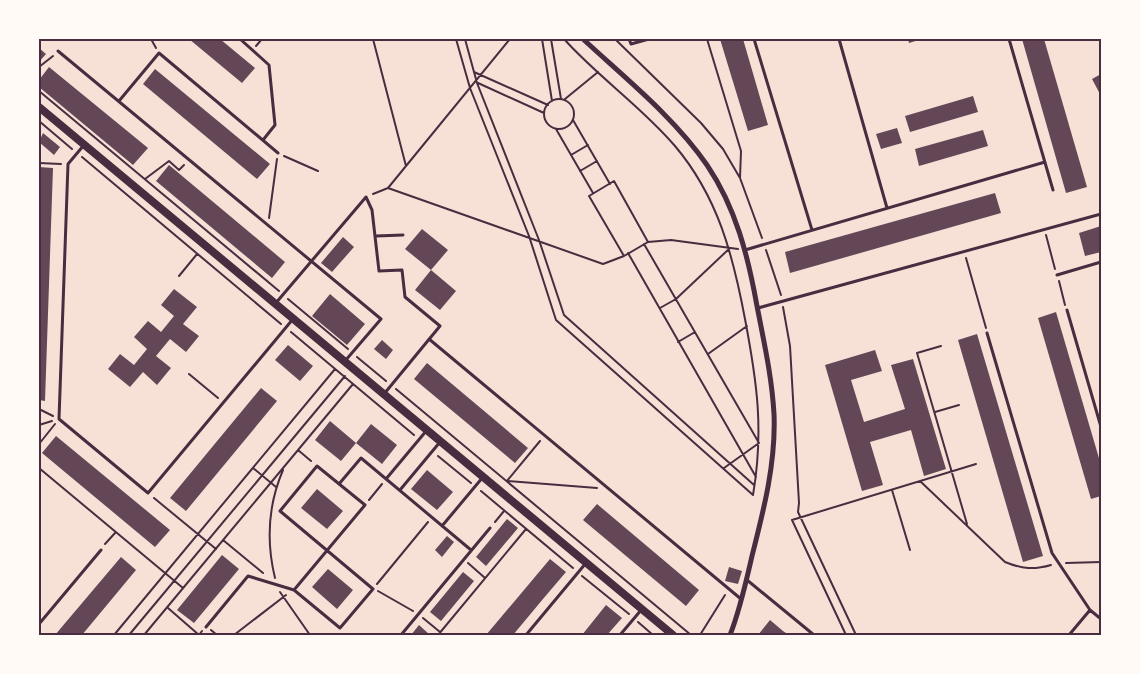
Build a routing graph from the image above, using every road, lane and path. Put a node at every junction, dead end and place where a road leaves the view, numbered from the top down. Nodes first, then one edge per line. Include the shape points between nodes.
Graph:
1 (151, 39) edge
2 (240, 39) edge
3 (262, 39) edge
4 (372, 39) edge
5 (465, 39) edge
6 (510, 39) edge
7 (542, 39) edge
8 (551, 39) edge
9 (564, 39) edge
10 (583, 39) edge
11 (615, 39) edge
12 (629, 39) edge
13 (650, 39) edge
14 (708, 39) edge
15 (754, 39) edge
16 (839, 39) edge
17 (1009, 39) edge
18 (456, 40) edge
19 (254, 50) junction
20 (58, 51) joint
21 (159, 54) junction
22 (554, 58) junction
23 (545, 59) junction
24 (39, 67) edge
25 (474, 72) junction
26 (598, 72) junction
27 (480, 75) junction
28 (467, 79) junction
29 (476, 82) junction
30 (470, 88) junction
31 (39, 92) edge
32 (517, 92) junction
33 (560, 99) junction
34 (514, 100) junction
35 (564, 100) junction
36 (119, 101) junction
37 (552, 101) junction
38 (548, 105) junction
39 (39, 107) edge
40 (544, 113) junction
41 (573, 120) junction
42 (39, 121) edge
43 (556, 129) junction
44 (499, 138) junction
45 (263, 140) junction
46 (491, 141) junction
47 (84, 145) junction
48 (588, 145) junction
49 (278, 153) junction
50 (77, 154) junction
51 (571, 155) junction
52 (597, 161) junction
53 (1045, 162) junction
54 (39, 163) edge
55 (68, 164) junction
56 (406, 166) junction
57 (179, 170) dead end
58 (318, 171) dead end
59 (580, 171) junction
60 (740, 178) junction
61 (145, 180) junction
62 (517, 182) junction
63 (610, 184) junction
64 (508, 185) junction
65 (388, 188) junction
66 (1053, 190) dead end
67 (377, 192) dead end
68 (593, 194) junction
69 (887, 208) junction
70 (752, 210) dead end
71 (1101, 214) edge
72 (268, 226) junction
73 (812, 230) junction
74 (403, 235) dead end
75 (376, 236) junction
76 (529, 236) junction
77 (539, 240) junction
78 (648, 242) junction
79 (644, 244) junction
80 (730, 248) junction
81 (745, 250) junction
82 (964, 251) junction
83 (628, 253) junction
84 (197, 254) junction
85 (624, 256) junction
86 (311, 261) junction
87 (1101, 262) edge
88 (1057, 275) dead end
89 (179, 276) dead end
90 (283, 295) junction
91 (676, 299) junction
92 (275, 304) junction
93 (659, 308) junction
94 (758, 308) junction
95 (1067, 310) dead end
96 (564, 315) junction
97 (785, 315) dead end
98 (293, 319) junction
99 (556, 320) junction
100 (747, 326) junction
101 (286, 328) junction
102 (695, 332) junction
103 (987, 333) joint
104 (430, 339) junction
105 (678, 342) junction
106 (942, 346) dead end
107 (352, 353) junction
108 (708, 355) junction
109 (344, 362) junction
110 (335, 369) junction
111 (626, 370) junction
112 (189, 374) dead end
113 (344, 377) junction
114 (620, 377) junction
115 (353, 384) junction
116 (391, 385) junction
117 (383, 394) junction
118 (224, 403) junction
119 (959, 405) dead end
120 (39, 409) edge
121 (670, 410) junction
122 (934, 412) junction
123 (665, 416) junction
124 (60, 419) junction
125 (39, 425) edge
126 (1101, 427) edge
127 (427, 430) junction
128 (545, 435) junction
129 (419, 440) junction
130 (440, 442) junction
131 (759, 443) junction
132 (39, 444) edge
133 (298, 450) junction
134 (433, 451) junction
135 (743, 455) junction
136 (730, 464) junction
137 (976, 464) dead end
138 (317, 466) junction
139 (39, 468) edge
140 (253, 468) junction
141 (284, 468) junction
142 (723, 469) junction
143 (952, 472) junction
144 (262, 475) junction
145 (756, 476) junction
146 (483, 477) junction
147 (386, 479) junction
148 (920, 481) junction
149 (507, 482) junction
150 (271, 483) junction
151 (339, 484) junction
152 (754, 485) junction
153 (475, 486) junction
154 (276, 487) junction
155 (610, 489) junction
156 (400, 490) junction
157 (892, 490) junction
158 (148, 493) junction
159 (364, 505) junction
160 (504, 511) junction
161 (800, 517) junction
162 (432, 518) junction
163 (442, 526) junction
164 (968, 527) junction
165 (490, 528) joint
166 (526, 529) junction
167 (116, 532) junction
168 (198, 534) junction
169 (224, 540) junction
170 (207, 542) junction
171 (216, 549) junction
172 (101, 550) joint
173 (327, 550) junction
174 (471, 550) junction
175 (910, 550) dead end
176 (464, 560) junction
177 (1101, 562) edge
178 (586, 563) junction
179 (1059, 563) junction
180 (578, 572) junction
181 (165, 574) junction
182 (485, 578) junction
183 (747, 580) junction
184 (174, 581) junction
185 (277, 584) junction
186 (183, 588) junction
187 (373, 589) junction
188 (730, 589) junction
189 (294, 590) junction
190 (282, 598) junction
191 (742, 599) junction
192 (167, 608) junction
193 (642, 610) junction
194 (1090, 610) junction
195 (418, 614) junction
196 (634, 619) junction
197 (1101, 619) edge
198 (39, 624) edge
199 (206, 627) dead end
200 (440, 632) junction
201 (114, 635) edge
202 (129, 635) edge
203 (144, 635) edge
204 (199, 635) edge
205 (234, 635) edge
206 (310, 635) edge
207 (401, 635) edge
208 (438, 635) edge
209 (526, 635) edge
210 (620, 635) edge
211 (653, 635) edge
212 (673, 635) edge
213 (691, 635) edge
214 (700, 635) edge
215 (730, 635) edge
216 (814, 635) edge
217 (846, 635) edge
218 (856, 635) edge
219 (1069, 635) edge

1 - 21 path
2 - 19 lane
3 - 19 path
4 - 56 path
5 - 18 path
5 - 25 path
6 - 27 path
7 - 23 path
8 - 22 path
9 - 26 path
10 - 81 street via 678,130 707,165 725,196
11 - 60 path via 701,123 723,149
12 - 13 lane via 631,44
14 - 60 path via 741,151
15 - 73 lane
16 - 69 lane
17 - 53 lane
18 - 28 path
19 - 45 lane via 269,65 275,125
20 - 24 path
20 - 36 lane
21 - 36 lane
21 - 45 lane
22 - 23 path
22 - 33 path
23 - 37 path
25 - 27 path
25 - 29 path
26 - 35 path
26 - 80 path via 674,146 695,173 712,202
27 - 29 path
27 - 32 path
28 - 29 path
28 - 30 path
29 - 30 path
29 - 34 path
29 - 44 path
30 - 46 path
30 - 56 path
31 - 61 path
32 - 34 path
32 - 38 path
33 - 35 path
33 - 37 path
34 - 40 path
35 - 41 path via 572,106
36 - 72 lane
37 - 38 path
38 - 40 path
39 - 47 street
40 - 43 path via 548,123
41 - 43 path via 564,128
41 - 48 path
42 - 50 path
43 - 51 path
44 - 46 path
44 - 62 path
45 - 49 lane
46 - 64 path
47 - 50 lane
47 - 92 street
48 - 51 path
48 - 52 path
49 - 58 path
49 - 72 path
50 - 55 lane
50 - 84 path
51 - 59 path
52 - 59 path
52 - 63 path
53 - 66 lane
53 - 69 lane
54 - 55 path
55 - 124 lane
56 - 65 path
57 - 61 path via 169,161
59 - 68 path
60 - 70 path
61 - 90 path
62 - 64 path
62 - 77 path
63 - 68 path
63 - 78 path via 614,182
64 - 76 path
65 - 67 path
65 - 76 path
68 - 85 path via 589,196
69 - 73 lane
71 - 82 lane
72 - 86 lane
73 - 81 lane
74 - 75 lane
75 - 86 lane via 366,196
75 - 104 lane via 379,271 402,270 405,297 440,326
76 - 77 path
76 - 99 path
77 - 85 path via 603,264
77 - 96 path
78 - 79 path
78 - 80 path via 671,240
79 - 83 path
79 - 91 path
80 - 81 path
80 - 91 path
80 - 100 path
81 - 94 street
82 - 94 lane
82 - 103 path
83 - 85 path
83 - 93 path
84 - 89 path
84 - 101 path
86 - 90 lane
86 - 107 lane via 381,319
87 - 88 lane
90 - 92 lane
90 - 107 path
91 - 93 path
91 - 102 path
92 - 98 street
93 - 105 path
94 - 183 street via 774,415 769,481
95 - 126 lane
96 - 99 path
96 - 111 path
97 - 161 path via 790,346
98 - 101 lane
98 - 109 street
99 - 114 path
100 - 108 path
100 - 131 path via 756,371
101 - 110 path
101 - 118 lane
102 - 105 path
102 - 108 path
103 - 179 lane via 1052,553
104 - 116 lane
104 - 128 lane
105 - 135 path
106 - 122 path via 917,353
107 - 109 lane
107 - 116 path
108 - 131 path
109 - 117 street
110 - 113 path
110 - 140 path
111 - 114 path
111 - 121 path
112 - 118 path
113 - 115 path
113 - 144 path
114 - 123 path
115 - 129 path
115 - 133 path
116 - 117 lane
116 - 149 path
117 - 127 street
118 - 158 lane
119 - 122 path
120 - 124 path
121 - 123 path
121 - 136 path
122 - 143 path
123 - 142 path
124 - 125 path
124 - 132 path
124 - 158 lane
127 - 129 lane
127 - 130 street
128 - 149 path
128 - 155 lane
129 - 147 lane
130 - 134 lane
130 - 146 street
131 - 135 path
131 - 145 path
133 - 138 path
133 - 141 path
134 - 153 path
134 - 156 lane
135 - 136 path
135 - 145 path
136 - 142 path
136 - 152 path
137 - 143 path
138 - 151 lane
138 - 173 lane via 280,511
139 - 167 path
140 - 144 path
140 - 168 path
141 - 150 path
141 - 154 path
142 - 152 path via 753,495
143 - 148 path
143 - 164 path
144 - 150 path
144 - 170 path
145 - 152 path
146 - 153 lane
146 - 178 street
147 - 151 lane via 361,458
147 - 156 lane
147 - 159 path
148 - 157 path
148 - 164 path
149 - 155 path
149 - 213 path
150 - 154 path
150 - 169 path
151 - 159 lane
153 - 160 path
153 - 163 lane
154 - 185 path via 270,538
155 - 188 lane
156 - 162 lane
157 - 161 path
157 - 175 path
158 - 168 path
159 - 173 lane
160 - 165 path
160 - 166 path
161 - 217 path via 792,520
161 - 218 path
162 - 163 lane
162 - 187 path
163 - 174 lane
164 - 179 path via 1006,562 1021,568 1038,569
165 - 174 lane
166 - 180 path
166 - 182 path
167 - 172 path
167 - 181 path
168 - 170 path
168 - 181 path
169 - 171 path
169 - 185 path
170 - 171 path
170 - 184 path
171 - 186 path
172 - 198 lane
173 - 187 lane
173 - 189 lane
174 - 176 lane
176 - 182 path
176 - 195 lane
177 - 179 path
178 - 180 lane
178 - 193 street
179 - 194 lane
180 - 196 path
180 - 209 lane
181 - 184 path
181 - 201 path
182 - 200 path
183 - 191 street
183 - 216 lane
184 - 186 path
184 - 202 path
185 - 189 lane
185 - 199 lane via 248,576
186 - 192 path
187 - 189 lane via 340,628
187 - 195 path
188 - 191 lane
188 - 214 path
189 - 190 path
190 - 205 path
190 - 206 path
191 - 215 street
192 - 203 path
192 - 204 path
193 - 196 lane
193 - 212 street
194 - 197 lane
194 - 219 lane
195 - 200 path
195 - 207 lane
196 - 210 lane
196 - 211 path
200 - 208 path

